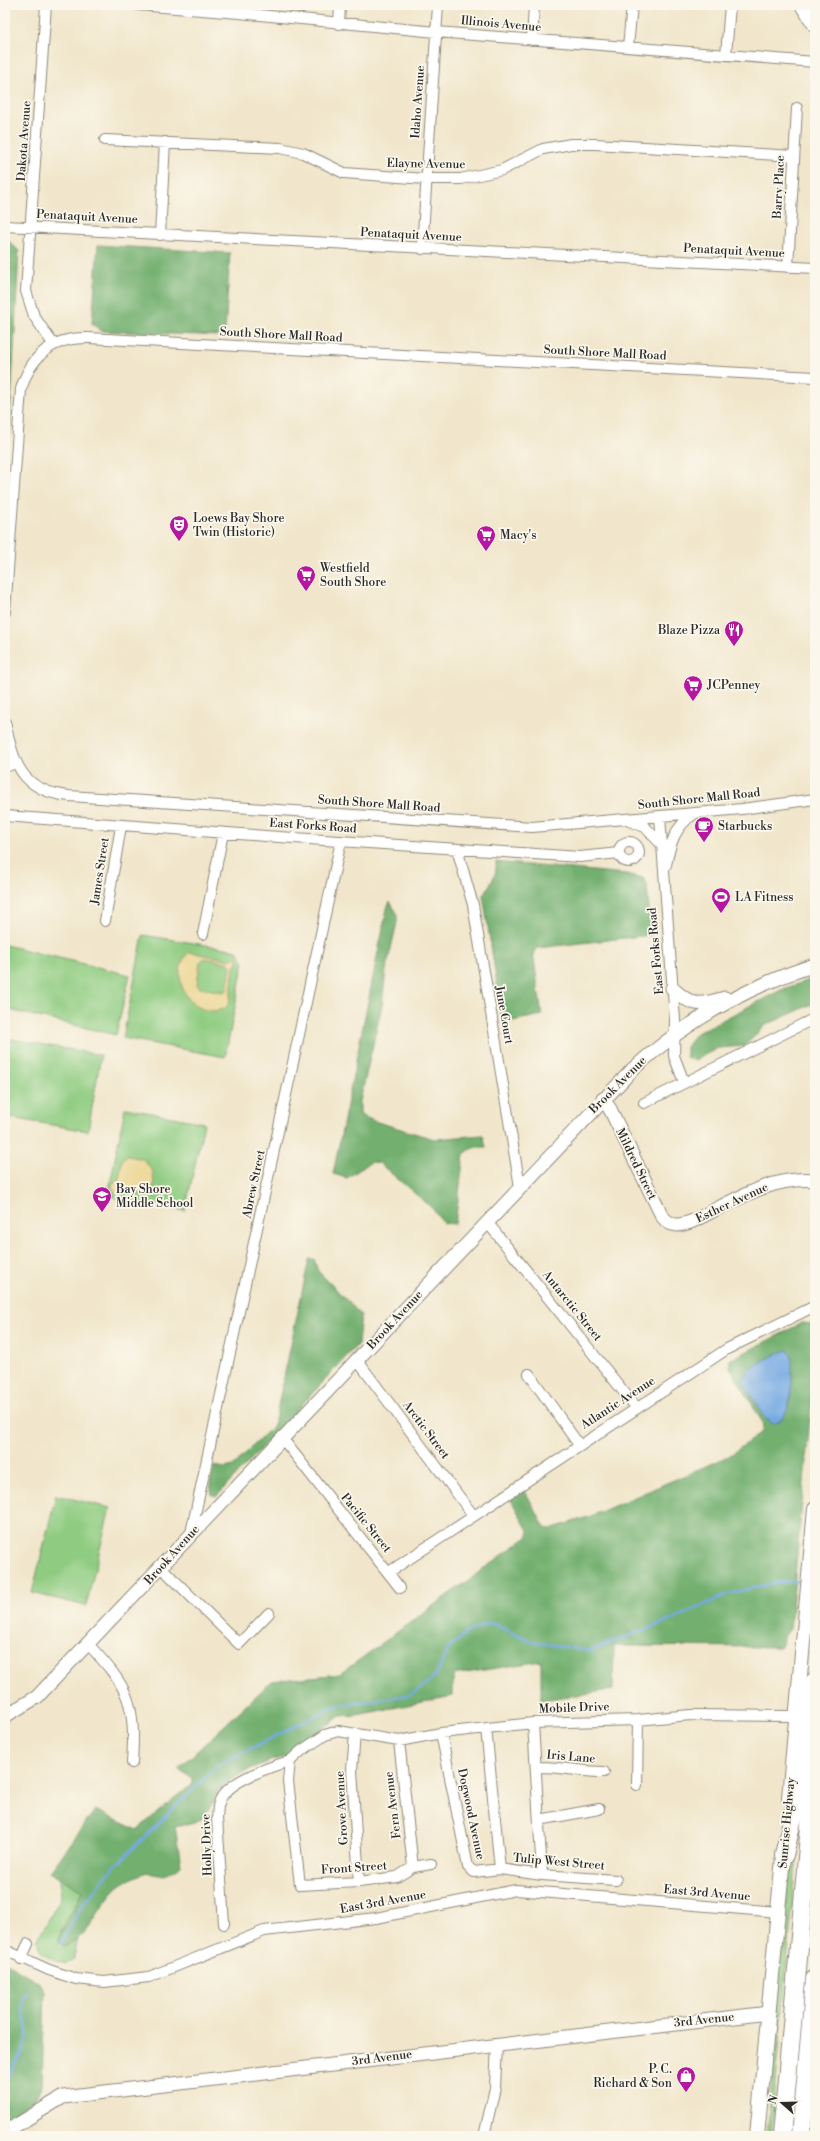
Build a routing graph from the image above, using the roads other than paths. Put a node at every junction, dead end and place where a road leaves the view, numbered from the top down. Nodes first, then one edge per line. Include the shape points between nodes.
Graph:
1 (46, 5) edge
2 (138, 5) edge
3 (145, 5) edge
4 (340, 5) edge
5 (438, 5) edge
6 (534, 5) edge
7 (632, 5) edge
8 (730, 5) edge
9 (802, 5) edge
10 (239, 9) edge
11 (339, 24) junction
12 (815, 26) edge
13 (436, 32) junction
14 (532, 40) junction
15 (628, 46) junction
16 (726, 55) junction
17 (815, 62) edge
18 (797, 108) dead end
19 (105, 140) dead end
20 (164, 142) junction
21 (794, 156) junction
22 (426, 179) junction
23 (5, 226) edge
24 (32, 227) junction
25 (160, 235) junction
26 (422, 249) junction
27 (788, 267) junction
28 (815, 268) edge
29 (53, 344) junction
30 (815, 372) edge
31 (789, 375) junction
32 (815, 378) edge
33 (5, 612) edge
34 (5, 722) edge
35 (15, 763) junction
36 (5, 768) edge
37 (815, 791) edge
38 (815, 799) edge
39 (794, 802) junction
40 (696, 813) junction
41 (5, 816) edge
42 (660, 817) junction
43 (625, 820) junction
44 (121, 826) junction
45 (223, 833) junction
46 (341, 841) junction
47 (661, 844) junction
48 (457, 849) junction
49 (619, 853) dead end
50 (664, 878) junction
51 (105, 921) dead end
52 (203, 934) dead end
53 (815, 965) edge
54 (672, 988) junction
55 (748, 992) junction
56 (815, 1018) edge
57 (674, 1036) junction
58 (684, 1082) junction
59 (603, 1100) junction
60 (644, 1103) dead end
61 (815, 1180) edge
62 (520, 1187) junction
63 (487, 1222) junction
64 (673, 1225) joint
65 (815, 1306) edge
66 (357, 1360) junction
67 (529, 1374) dead end
68 (636, 1407) junction
69 (282, 1438) junction
70 (579, 1445) junction
71 (815, 1509) edge
72 (473, 1514) junction
73 (191, 1533) junction
74 (443, 1535) joint
75 (161, 1567) junction
76 (388, 1572) junction
77 (400, 1588) dead end
78 (269, 1613) dead end
79 (88, 1644) junction
80 (815, 1682) edge
81 (5, 1716) edge
82 (796, 1716) junction
83 (638, 1720) junction
84 (533, 1723) junction
85 (486, 1728) junction
86 (441, 1733) junction
87 (355, 1734) junction
88 (398, 1740) junction
89 (290, 1761) junction
90 (132, 1763) dead end
91 (536, 1768) junction
92 (815, 1769) edge
93 (604, 1772) dead end
94 (637, 1785) dead end
95 (599, 1809) dead end
96 (539, 1820) junction
97 (784, 1855) junction
98 (431, 1864) dead end
99 (413, 1867) junction
100 (500, 1869) junction
101 (542, 1875) junction
102 (616, 1880) dead end
103 (359, 1882) junction
104 (778, 1912) junction
105 (224, 1924) dead end
106 (28, 1944) dead end
107 (5, 1950) edge
108 (20, 1959) junction
109 (815, 1979) edge
110 (769, 2013) junction
111 (497, 2044) junction
112 (5, 2132) edge
113 (484, 2136) edge
114 (757, 2136) edge
115 (782, 2136) edge
116 (801, 2136) edge

1 - 24 street, Dakota Avenue
2 - 3 street, Illinois Avenue
3 - 10 street, Illinois Avenue
4 - 11 street
5 - 13 street, Idaho Avenue
6 - 14 street
7 - 15 street
8 - 16 street
9 - 12 main road
10 - 11 street, Illinois Avenue
11 - 13 street, Illinois Avenue
13 - 14 street, Illinois Avenue
13 - 22 street, Idaho Avenue
14 - 15 street, Illinois Avenue
15 - 16 street, Illinois Avenue
16 - 17 street, Illinois Avenue
18 - 21 street, Barry Place
19 - 20 street, Elayne Avenue
20 - 22 street, Elayne Avenue via 280,148 303,153 344,173
20 - 25 street
21 - 22 street, Elayne Avenue via 571,144 543,150 502,170 482,176 461,180
21 - 27 street, Barry Place
22 - 26 street, Idaho Avenue
23 - 24 street, Penataquit Avenue
24 - 25 street, Penataquit Avenue
24 - 29 street, Dakota Avenue via 27,297 38,324
25 - 26 street, Penataquit Avenue
26 - 27 street, Penataquit Avenue
27 - 28 street, Penataquit Avenue
29 - 31 street, South Shore Mall Road via 62,340 88,338
29 - 33 street, South Shore Mall Road via 32,364 21,389
30 - 31 street, South Shore Mall Road
31 - 32 street, South Shore Mall Road
34 - 35 street, South Shore Mall Road
35 - 36 street
35 - 43 street, South Shore Mall Road via 27,779 38,788 69,796 522,826
37 - 39 street, South Shore Mall Road
38 - 39 street, South Shore Mall Road
39 - 40 street, South Shore Mall Road
40 - 42 street, South Shore Mall Road
40 - 50 street via 685,820 674,836
41 - 44 street, East Forks Road
42 - 43 street, South Shore Mall Road
42 - 47 street, East Forks Road
43 - 47 street via 644,827
44 - 45 street, East Forks Road
44 - 51 street, James Street
45 - 46 street, East Forks Road
45 - 52 street
46 - 48 street, East Forks Road
46 - 73 street, Abrew Street
47 - 50 street, East Forks Road
48 - 49 street, East Forks Road via 580,857
48 - 62 street, June Court via 473,905
50 - 54 street, East Forks Road
53 - 55 street, Brook Avenue
54 - 55 street via 684,999 695,1004
54 - 57 street, East Forks Road
55 - 57 street, Brook Avenue via 702,1016
56 - 58 street
57 - 58 street, East Forks Road via 674,1056
57 - 59 street, Brook Avenue via 634,1068
58 - 60 street
59 - 62 street, Brook Avenue
59 - 64 street, Mildred Street via 610,1109 662,1216
61 - 64 street, Esther Avenue via 792,1179 771,1184 693,1221
62 - 63 street, Brook Avenue
63 - 66 street, Brook Avenue
63 - 68 street, Antarctic Street
65 - 68 street, Atlantic Avenue via 727,1349
66 - 69 street, Brook Avenue
66 - 72 street, Arctic Street
67 - 70 street
68 - 70 street, Atlantic Avenue
69 - 73 street, Brook Avenue
69 - 76 street, Pacific Street
70 - 72 street, Atlantic Avenue
71 - 82 main road, Sunrise Highway
72 - 74 street, Atlantic Avenue
73 - 75 street, Brook Avenue
74 - 76 street, Pacific Street
75 - 78 street via 239,1644
75 - 79 street, Brook Avenue
76 - 77 street
79 - 81 street, Brook Avenue via 37,1697
79 - 90 street via 117,1677 127,1695 134,1730
80 - 97 highway via 795,1808
82 - 83 street, Mobile Drive via 690,1716
82 - 97 main road, Sunrise Highway
83 - 84 street, Mobile Drive
83 - 94 street
84 - 85 street, Mobile Drive
84 - 91 street
85 - 86 street, Mobile Drive
85 - 100 street
86 - 88 street, Mobile Drive
86 - 100 street, Dogwood Avenue via 468,1867 474,1872
87 - 88 street, Mobile Drive
87 - 89 street, Holly Drive via 338,1731 325,1735
87 - 103 street, Grove Avenue via 352,1770
88 - 99 street, Fern Avenue
89 - 103 street, Front Street via 288,1781 300,1885
89 - 105 street, Holly Drive via 248,1777 227,1790 219,1801 217,1818
91 - 93 street, Iris Lane via 553,1766 585,1772
91 - 96 street
92 - 115 highway, Sunrise Highway
95 - 96 street
96 - 101 street
97 - 104 main road, Sunrise Highway
98 - 99 street, Front Street
99 - 103 street, Front Street via 397,1877
100 - 101 street, Tulip West Street
101 - 102 street, Tulip West Street
104 - 108 street, East 3rd Avenue via 516,1890 376,1918 264,1931 149,1977 127,1981 76,1979
104 - 110 main road, Sunrise Highway
106 - 108 street
107 - 108 street, East 3rd Avenue
109 - 116 highway
110 - 111 street, 3rd Avenue
110 - 114 main road, Sunrise Highway
111 - 112 street, 3rd Avenue via 63,2097
111 - 113 street via 495,2088

